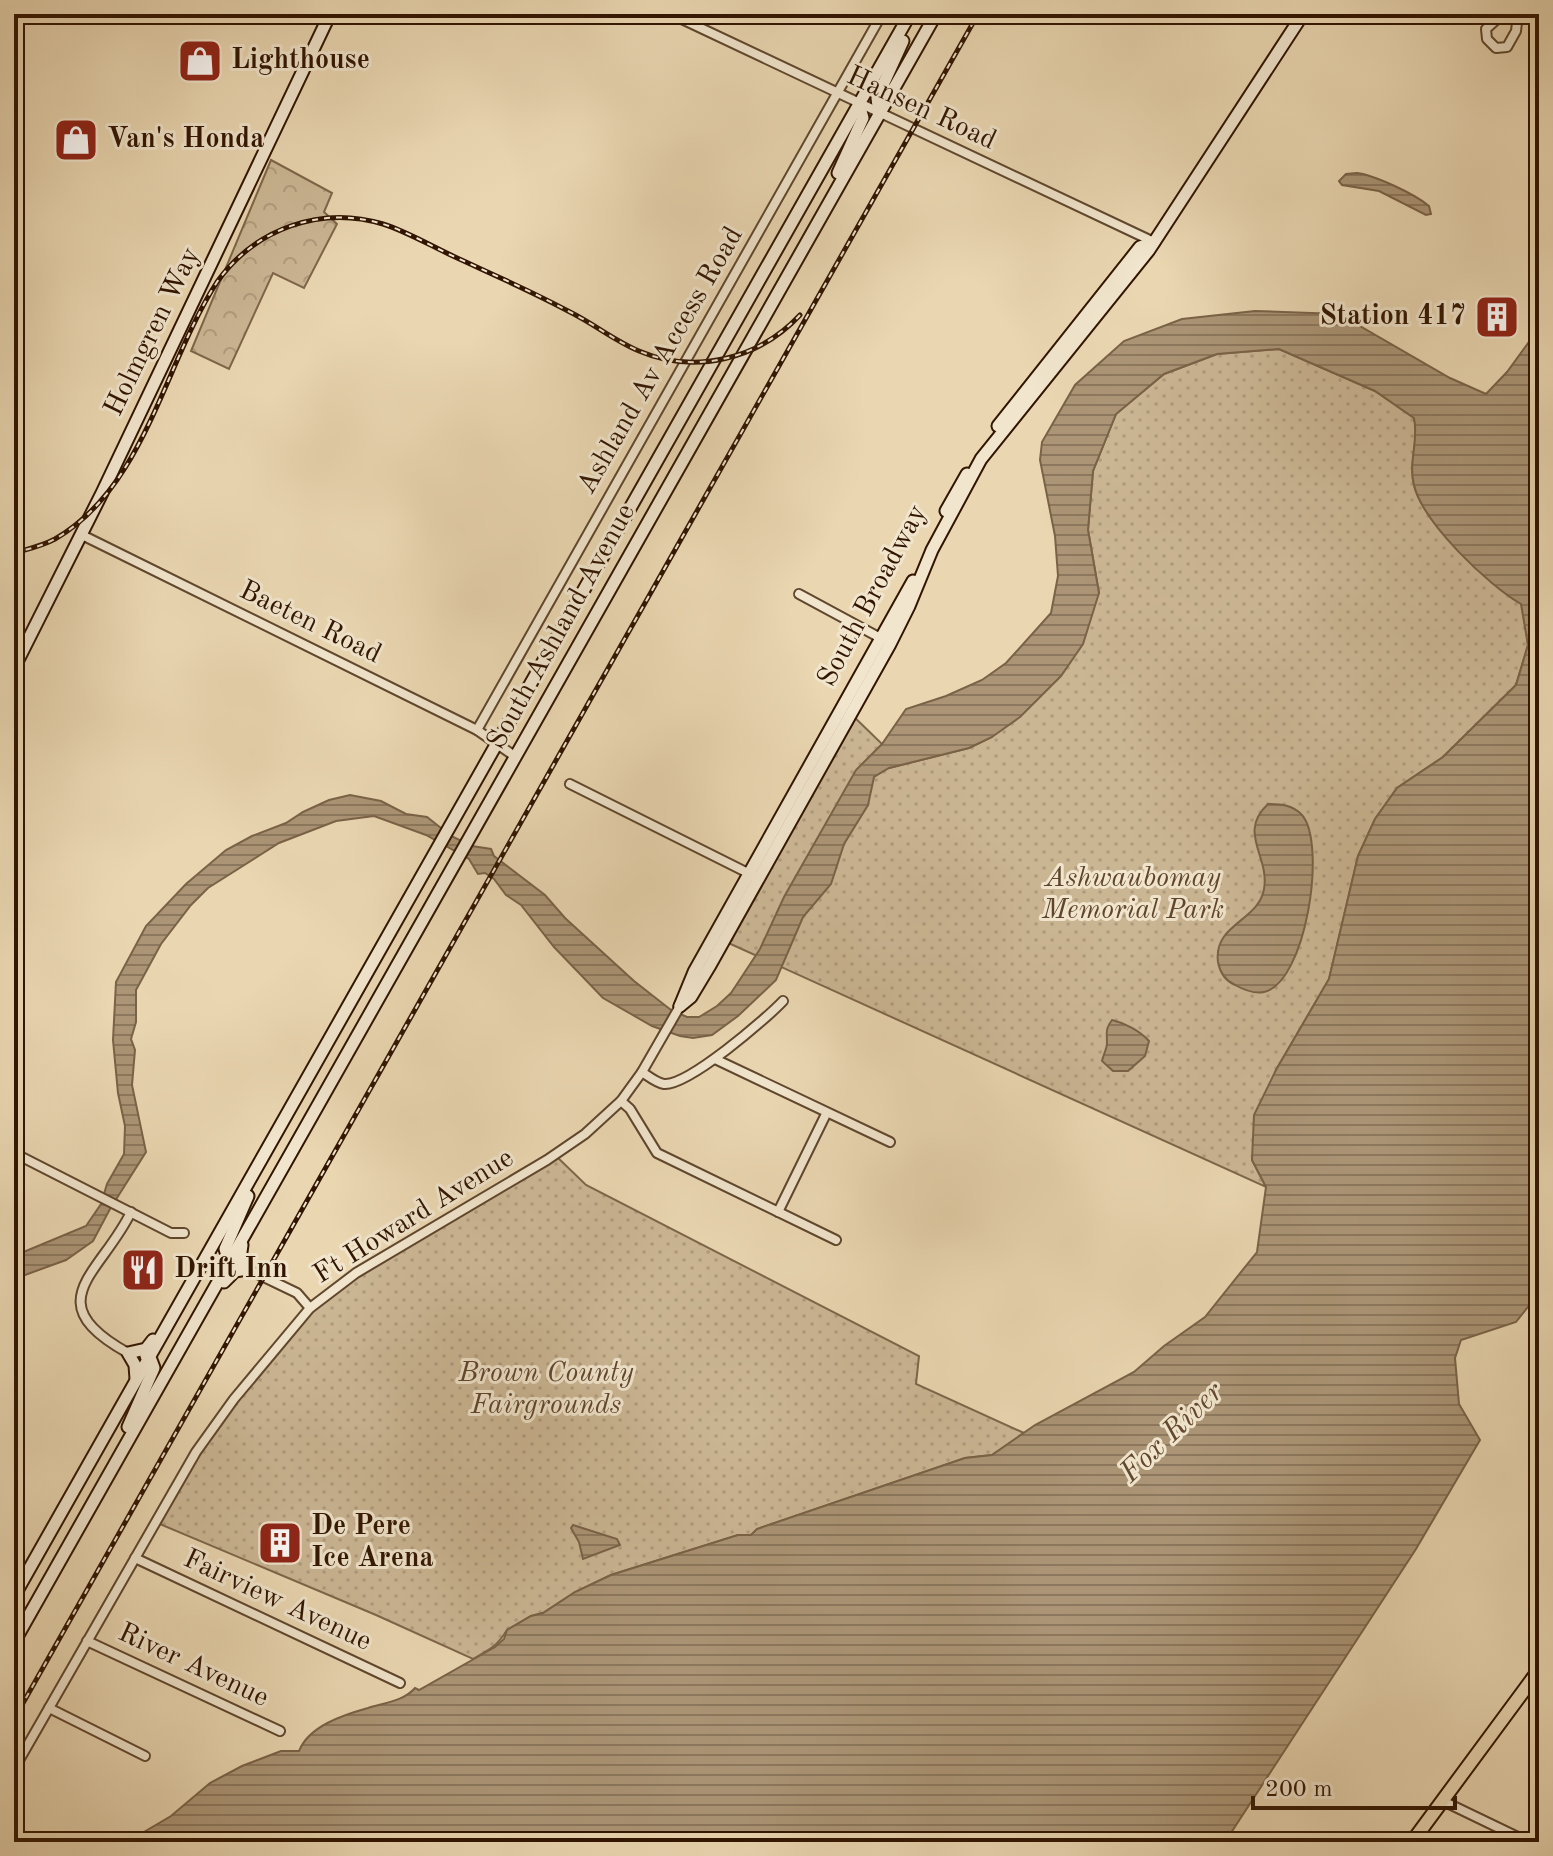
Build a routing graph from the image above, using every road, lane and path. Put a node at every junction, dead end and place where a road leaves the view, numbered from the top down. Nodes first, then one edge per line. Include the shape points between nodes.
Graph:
1 (330, 14) edge
2 (671, 14) edge
3 (882, 14) edge
4 (913, 14) edge
5 (936, 14) edge
6 (1303, 14) edge
7 (1507, 14) edge
8 (1518, 14) edge
9 (836, 93) junction
10 (859, 104) junction
11 (879, 114) junction
12 (828, 205) junction
13 (1154, 242) junction
14 (82, 535) junction
15 (799, 594) dead end
16 (884, 641) junction
17 (14, 668) edge
18 (477, 730) junction
19 (498, 742) junction
20 (516, 757) junction
21 (570, 784) dead end
22 (753, 876) junction
23 (783, 1001) dead end
24 (680, 1006) joint
25 (715, 1059) junction
26 (642, 1072) junction
27 (621, 1101) junction
28 (826, 1114) junction
29 (890, 1142) dead end
30 (14, 1153) edge
31 (254, 1172) junction
32 (245, 1189) junction
33 (131, 1212) junction
34 (778, 1212) junction
35 (184, 1233) dead end
36 (246, 1233) junction
37 (836, 1240) dead end
38 (238, 1267) junction
39 (310, 1308) junction
40 (132, 1352) junction
41 (149, 1358) junction
42 (136, 1380) junction
43 (116, 1461) junction
44 (135, 1558) junction
45 (14, 1596) edge
46 (87, 1641) junction
47 (14, 1642) edge
48 (1539, 1670) edge
49 (400, 1683) dead end
50 (49, 1708) junction
51 (280, 1731) dead end
52 (145, 1756) dead end
53 (14, 1769) edge
54 (1443, 1801) junction
55 (1412, 1842) edge
56 (1528, 1842) edge

1 - 14 main road, Holmgren Way
2 - 9 street, Hansen Road
3 - 9 street, Ashland Av Access Road
4 - 10 main road, South Ashland Avenue
4 - 11 main road via 877,98
5 - 11 main road, South Ashland Avenue
6 - 13 main road, South Broadway
7 - 8 street via 1486,29 1496,48 1507,47
9 - 10 street, Hansen Road
9 - 18 street, Ashland Av Access Road
10 - 11 street, Hansen Road
10 - 12 main road via 863,118
10 - 19 main road, South Ashland Avenue
11 - 12 main road, South Ashland Avenue
11 - 13 street, Hansen Road
12 - 20 main road, South Ashland Avenue
13 - 16 main road, South Broadway via 1140,247 1008,411 952,496
14 - 17 main road, Holmgren Way
14 - 18 street, Baeten Road
15 - 16 street
16 - 22 main road, South Broadway
18 - 19 street, Baeten Road
19 - 20 street, Baeten Road
19 - 31 main road, South Ashland Avenue
20 - 36 main road, South Ashland Avenue
21 - 22 street
22 - 24 main road, South Broadway via 694,972
23 - 25 street
24 - 26 street, South Broadway
25 - 26 street via 664,1084
25 - 28 street
26 - 27 street, Ft Howard Avenue
27 - 34 street via 657,1153
27 - 39 street, Ft Howard Avenue via 547,1160 356,1273
28 - 29 street
28 - 34 street
30 - 33 street
31 - 32 main road, South Ashland Avenue
31 - 38 main road via 225,1249
32 - 40 main road via 227,1208 151,1344
32 - 41 main road, South Ashland Avenue
33 - 35 street via 171,1233
33 - 40 street via 87,1277 81,1297 92,1329
34 - 37 street
36 - 38 main road, South Ashland Avenue
36 - 38 main road
38 - 39 street via 297,1293
38 - 43 main road, South Ashland Avenue
39 - 44 street, Ft Howard Avenue via 196,1452
40 - 41 main road
40 - 42 main road
41 - 42 main road, South Ashland Avenue
41 - 43 main road via 152,1376
42 - 45 main road, South Ashland Avenue
43 - 47 main road
44 - 46 street, Ft Howard Avenue
44 - 49 street, Fairview Avenue
46 - 50 street, Ft Howard Avenue
46 - 51 street, River Avenue
48 - 54 main road
50 - 52 street
50 - 53 street, Ft Howard Avenue
54 - 55 main road
54 - 56 street

